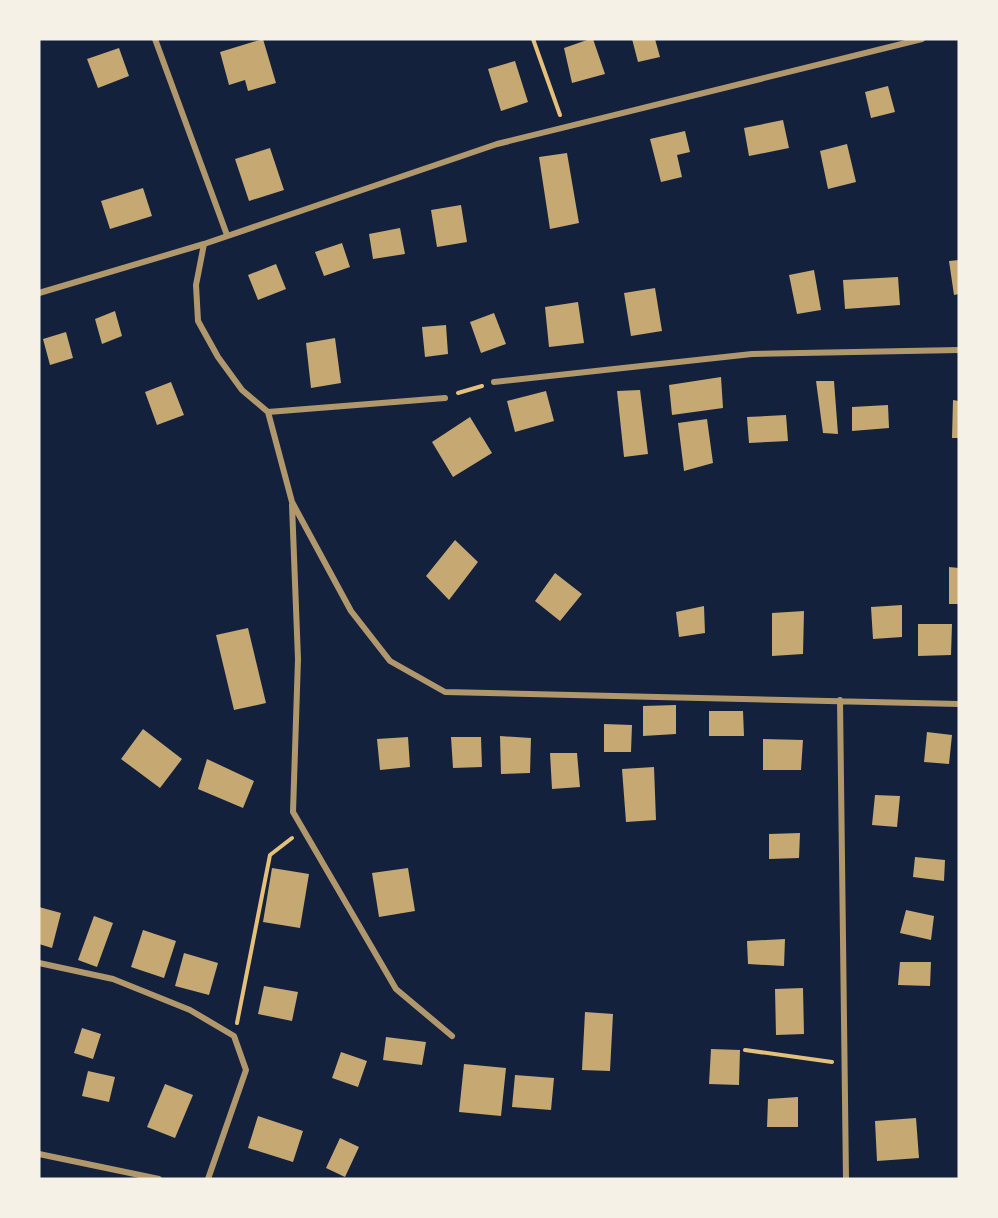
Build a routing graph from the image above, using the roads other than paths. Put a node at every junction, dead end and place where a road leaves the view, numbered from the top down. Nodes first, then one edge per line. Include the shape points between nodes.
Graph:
1 (154, 39) edge
2 (922, 39) edge
3 (227, 235) junction
4 (204, 244) junction
5 (39, 293) edge
6 (959, 350) edge
7 (494, 382) road end
8 (445, 398) road end
9 (268, 412) junction
10 (292, 502) junction
11 (840, 700) junction
12 (959, 704) edge
13 (39, 963) edge
14 (452, 1036) dead end
15 (39, 1154) edge
16 (159, 1179) edge
17 (208, 1179) edge
18 (846, 1179) edge

1 - 3 street
2 - 3 street via 497,144
3 - 4 street
4 - 5 street
4 - 9 street via 196,285 198,321 242,390
6 - 7 street via 752,354
8 - 9 street
9 - 10 street
10 - 11 street via 351,611 390,661 445,692
10 - 14 street via 298,659 293,812 396,989
11 - 12 street
11 - 18 street
13 - 17 street via 113,979 190,1010 234,1036 246,1070
15 - 16 street

